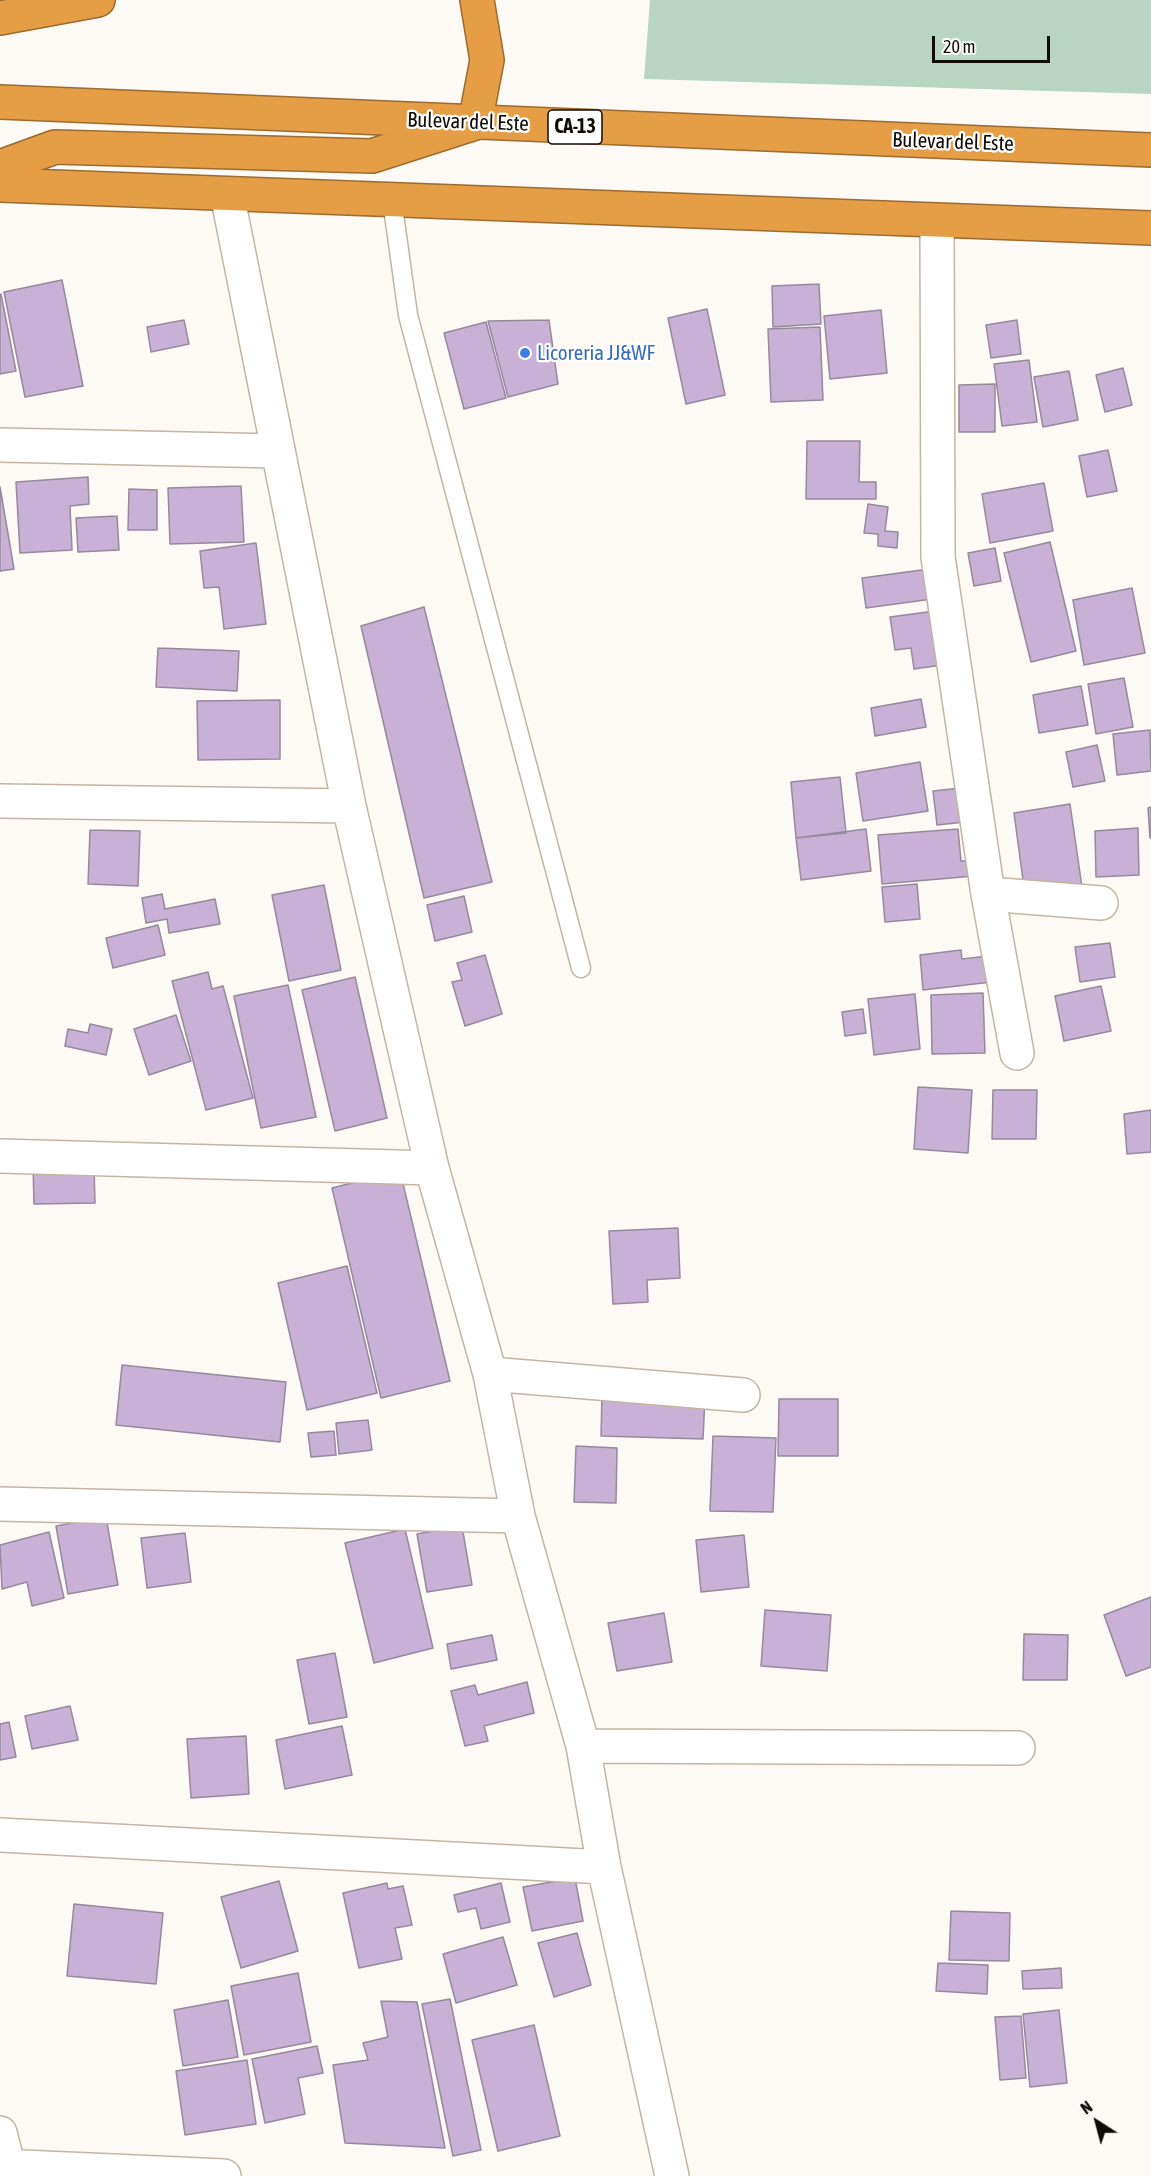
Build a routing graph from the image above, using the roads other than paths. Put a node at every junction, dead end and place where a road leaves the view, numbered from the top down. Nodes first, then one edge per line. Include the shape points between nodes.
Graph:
1 (98, 0) edge
2 (477, 0) edge
3 (0, 18) edge
4 (0, 102) edge
5 (475, 123) junction
6 (1151, 150) edge
7 (0, 167) edge
8 (0, 185) edge
9 (227, 194) junction
10 (392, 200) junction
11 (937, 221) junction
12 (1151, 228) edge
13 (0, 444) edge
14 (278, 451) junction
15 (0, 801) edge
16 (349, 806) junction
17 (988, 894) junction
18 (1101, 903) dead end
19 (581, 968) dead end
20 (1017, 1053) dead end
21 (0, 1156) edge
22 (432, 1168) junction
23 (490, 1374) junction
24 (743, 1395) dead end
25 (0, 1504) edge
26 (518, 1516) junction
27 (583, 1746) junction
28 (1018, 1748) dead end
29 (0, 1835) edge
30 (604, 1867) junction
31 (0, 2133) edge
32 (6, 2169) edge
33 (224, 2176) edge
34 (672, 2176) edge

1 - 3 highway
2 - 5 highway via 488,60
4 - 5 highway, Bulevar del Este / CA-13
5 - 6 highway, Bulevar del Este / CA-13
5 - 7 highway via 372,156 55,147
8 - 9 highway
9 - 10 highway
9 - 14 street
10 - 11 highway
10 - 19 lane via 408,315
11 - 12 highway
11 - 17 street via 938,557
13 - 14 street
14 - 16 street
15 - 16 street
16 - 22 street
17 - 18 street
17 - 20 street
21 - 22 street
22 - 23 street
23 - 24 street
23 - 26 street
25 - 26 street
26 - 27 street
27 - 28 street
27 - 30 street
29 - 30 street
30 - 34 street
31 - 32 street
32 - 33 street

